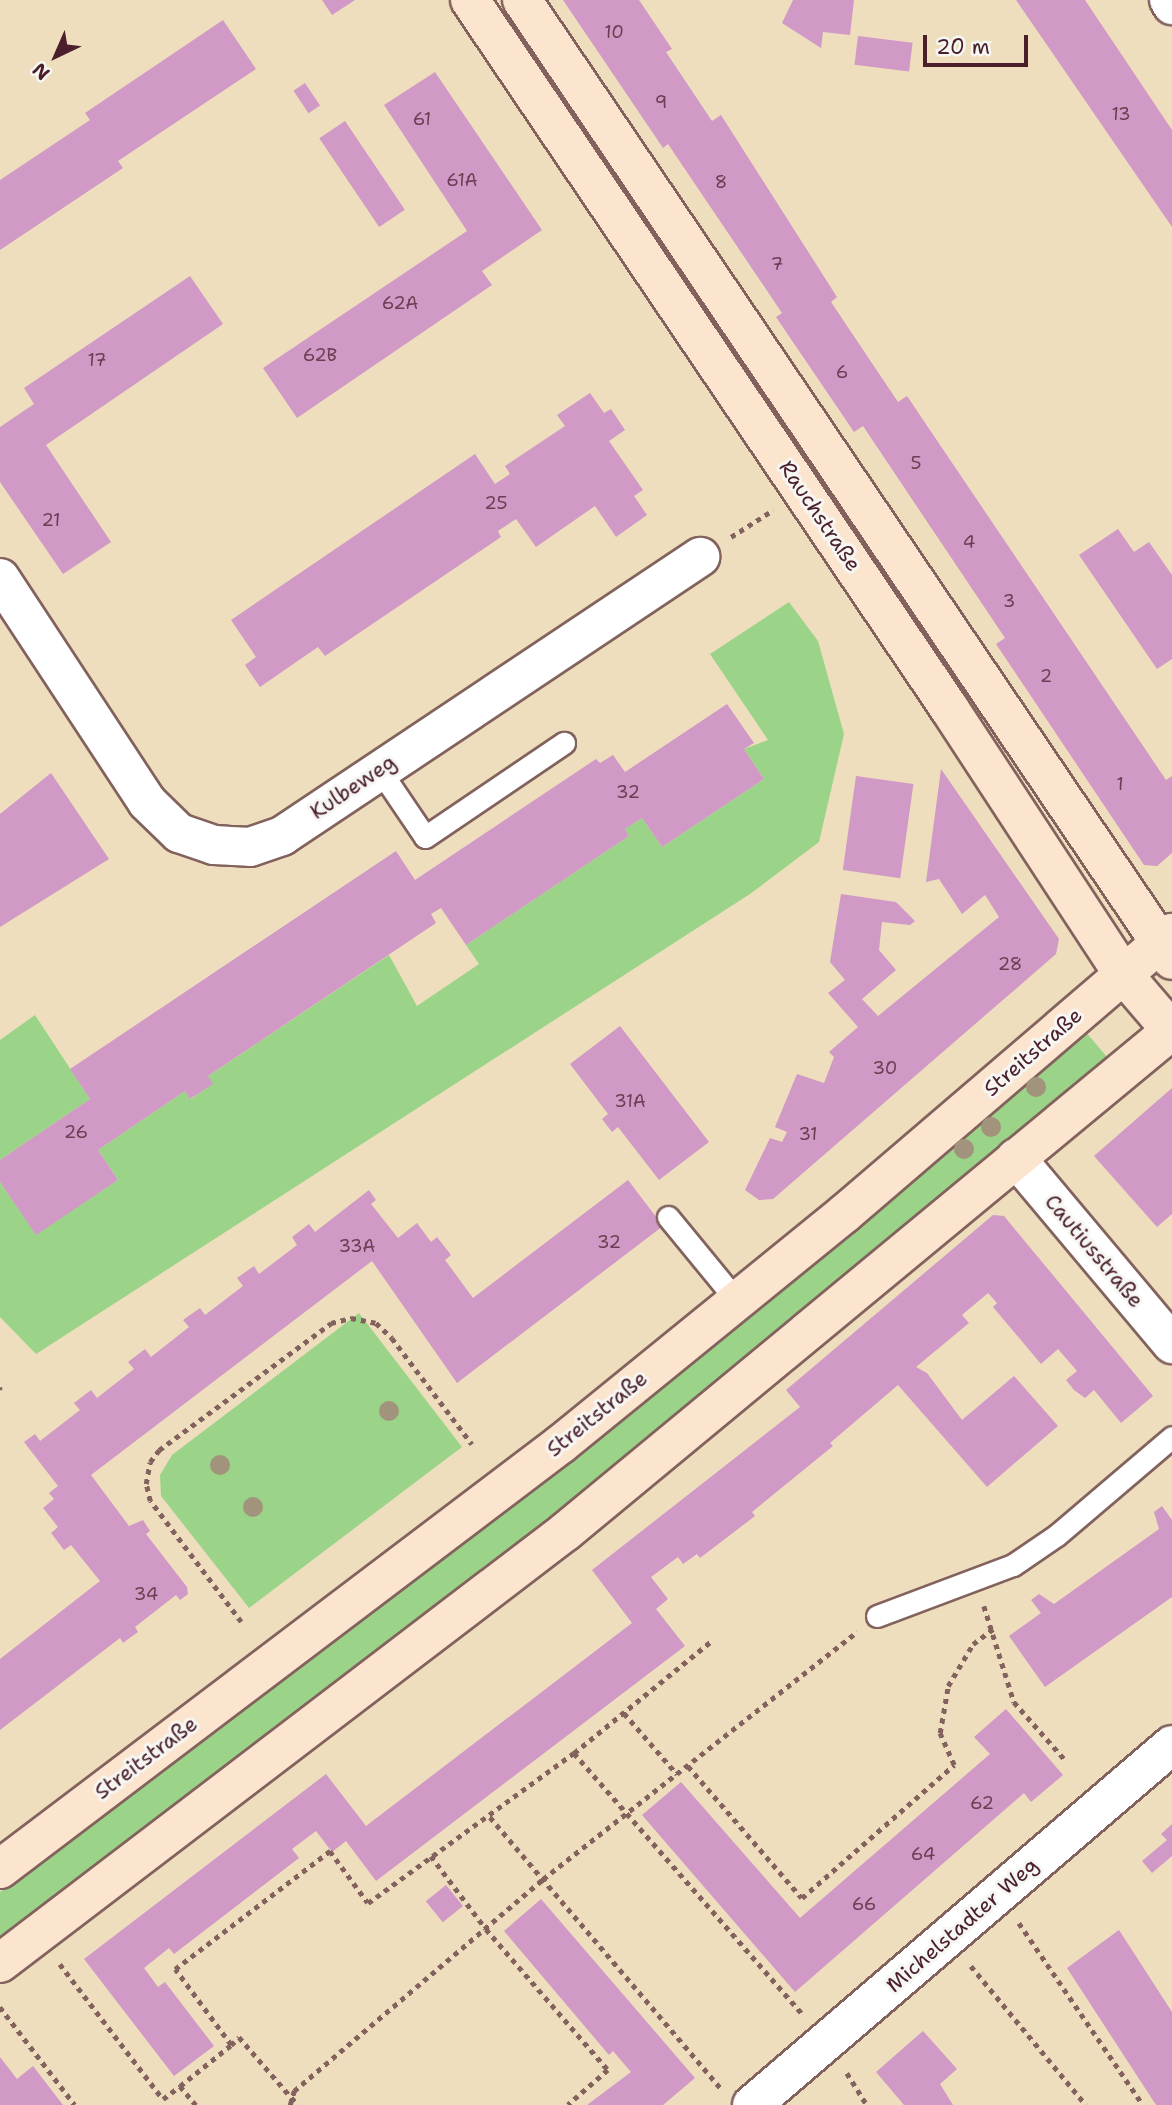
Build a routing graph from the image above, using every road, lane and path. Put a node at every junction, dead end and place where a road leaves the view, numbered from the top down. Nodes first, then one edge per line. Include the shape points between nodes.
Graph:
1 (470, 0) edge
2 (522, 0) edge
3 (1169, 0) edge
4 (1172, 5) edge
5 (774, 509) dead end
6 (700, 557) joint
7 (0, 578) edge
8 (565, 743) dead end
9 (379, 769) junction
10 (1168, 946) edge
11 (1123, 974) junction
12 (1172, 1030) edge
13 (1016, 1158) junction
14 (668, 1217) dead end
15 (737, 1301) junction
16 (1171, 1342) edge
17 (1172, 1437) edge
18 (472, 1444) dead end
19 (975, 1582) junction
20 (877, 1616) joint
21 (241, 1622) dead end
22 (993, 1629) junction
23 (710, 1642) dead end
24 (624, 1713) junction
25 (1172, 1745) edge
26 (574, 1753) junction
27 (1067, 1762) dead end
28 (688, 1766) junction
29 (677, 1774) junction
30 (628, 1814) junction
31 (490, 1817) junction
32 (431, 1856) junction
33 (0, 1869) edge
34 (543, 1879) junction
35 (1019, 1922) dead end
36 (486, 1929) junction
37 (37, 1935) junction
38 (0, 1964) edge
39 (970, 1965) dead end
40 (0, 2007) edge
41 (804, 2016) dead end
42 (231, 2045) junction
43 (845, 2071) dead end
44 (180, 2086) junction
45 (736, 2096) edge
46 (292, 2098) junction
47 (75, 2105) edge
48 (196, 2105) edge
49 (290, 2105) edge
50 (299, 2105) edge
51 (568, 2105) edge
52 (867, 2105) edge
53 (1086, 2105) edge
54 (1143, 2105) edge

1 - 11 main road, Rauchstraße via 950,708
2 - 10 main road, Rauchstraße
3 - 4 street
5 - 6 path
6 - 9 street, Kulbeweg
7 - 9 street, Kulbeweg via 147,802 179,833 214,845 250,847 282,836
8 - 9 lane via 425,837
10 - 11 main road, Streitstraße
11 - 12 main road, Rauchstraße
11 - 15 main road, Streitstraße
12 - 13 main road
13 - 16 street, Cautiusstraße
13 - 37 main road via 565,1531
14 - 15 lane
15 - 33 main road, Streitstraße via 561,1444
17 - 19 lane via 1057,1535 1013,1565
18 - 21 path via 393,1338 376,1323 351,1318 331,1323 159,1450 150,1462 146,1484 150,1501
19 - 20 lane
19 - 22 path
20 - 28 path
22 - 27 path via 1014,1702
22 - 28 path via 973,1644 948,1686 940,1733 954,1765 802,1898
23 - 24 path
24 - 26 path
24 - 29 path
25 - 45 street, Michelstadter Weg
26 - 30 path
26 - 31 path
28 - 29 path
29 - 30 path
30 - 34 path
30 - 41 path
31 - 32 path
31 - 34 path
32 - 36 path
32 - 42 path via 368,1903 330,1851 175,1969
34 - 36 path
34 - 45 path
35 - 54 path
36 - 46 path
36 - 51 path via 608,2070
37 - 38 main road
37 - 44 path via 163,2099
39 - 53 path
40 - 47 path
42 - 44 path
42 - 46 path via 240,2037
43 - 52 path
44 - 48 path
46 - 49 path
46 - 50 path

